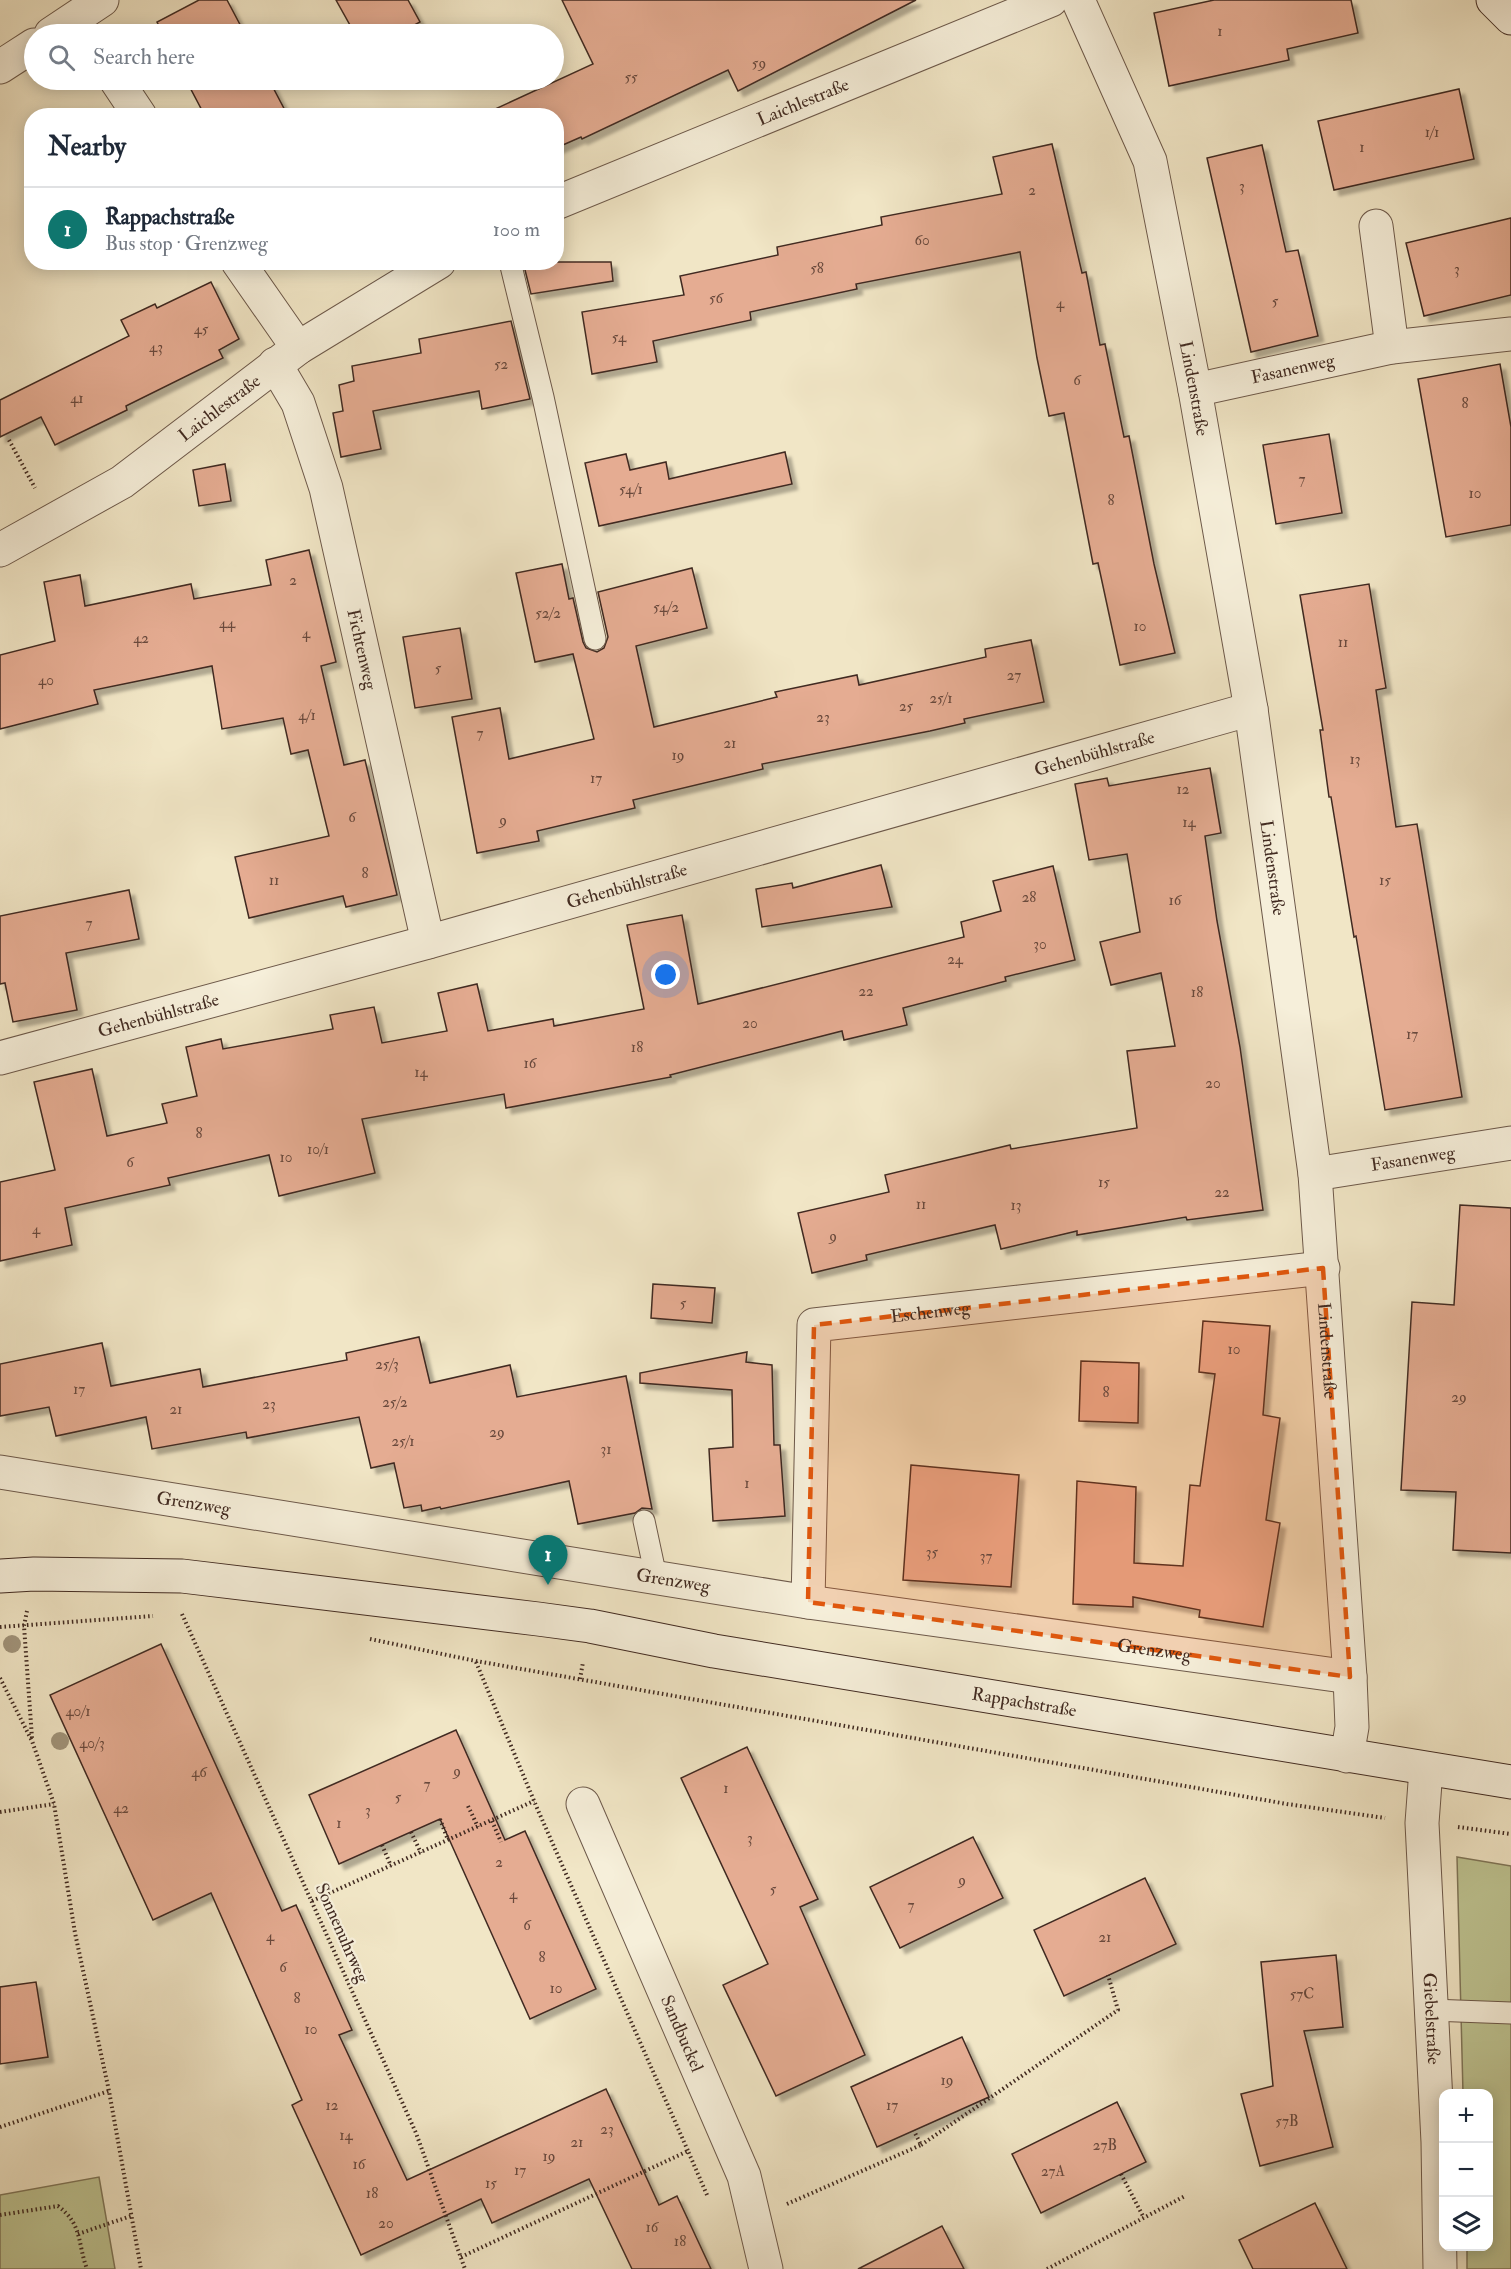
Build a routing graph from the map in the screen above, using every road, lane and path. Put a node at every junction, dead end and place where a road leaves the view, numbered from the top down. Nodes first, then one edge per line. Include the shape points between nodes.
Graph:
1 (102, 0) edge
2 (1051, 0) edge
3 (1078, 0) edge
4 (1493, 0) edge
5 (1511, 18) edge
6 (66, 22) edge
7 (24, 51) edge
8 (0, 67) edge
9 (123, 90) edge
10 (135, 108) edge
11 (564, 200) edge
12 (1376, 226) dead end
13 (242, 270) edge
14 (427, 270) edge
15 (512, 270) edge
16 (1511, 334) edge
17 (1392, 347) junction
18 (287, 356) junction
19 (1195, 390) junction
20 (9, 440) dead end
21 (52, 521) junction
22 (0, 550) edge
23 (595, 639) dead end
24 (1251, 709) junction
25 (428, 942) junction
26 (0, 1058) edge
27 (1511, 1143) edge
28 (1315, 1174) junction
29 (1323, 1268) junction
30 (0, 1472) edge
31 (644, 1521) dead end
32 (34, 1574) junction
33 (0, 1576) edge
34 (656, 1577) junction
35 (808, 1602) junction
36 (191, 1613) dead end
37 (182, 1614) junction
38 (170, 1615) dead end
39 (158, 1616) dead end
40 (24, 1626) junction
41 (0, 1628) edge
42 (363, 1638) dead end
43 (476, 1661) junction
44 (1350, 1677) junction
45 (0, 1678) edge
46 (32, 1742) junction
47 (1347, 1756) junction
48 (1426, 1770) junction
49 (1511, 1782) edge
50 (534, 1801) junction
51 (54, 1804) junction
52 (583, 1804) dead end
53 (468, 1806) dead end
54 (0, 1812) edge
55 (1380, 1817) dead end
56 (440, 1820) dead end
57 (492, 1821) junction
58 (1449, 1826) dead end
59 (478, 1827) junction
60 (411, 1832) dead end
61 (1511, 1834) edge
62 (448, 1840) junction
63 (501, 1842) dead end
64 (382, 1845) dead end
65 (421, 1853) junction
66 (391, 1866) junction
67 (312, 1901) junction
68 (1108, 1975) dead end
69 (1431, 2010) junction
70 (1511, 2013) edge
71 (109, 2091) junction
72 (0, 2127) edge
73 (914, 2131) dead end
74 (921, 2145) junction
75 (688, 2151) junction
76 (1121, 2174) dead end
77 (1185, 2196) dead end
78 (712, 2205) dead end
79 (0, 2215) edge
80 (131, 2216) junction
81 (1144, 2218) junction
82 (754, 2219) junction
83 (78, 2234) junction
84 (461, 2257) junction
85 (87, 2269) edge
86 (141, 2269) edge
87 (465, 2269) edge
88 (766, 2269) edge
89 (1047, 2269) edge
90 (1440, 2269) edge

1 - 6 street
2 - 11 street, Laichlestraße
3 - 19 street, Lindenstraße via 1150,161
4 - 5 street
7 - 8 street
9 - 10 street
12 - 17 street
13 - 18 street, Fichtenweg
14 - 18 street, Laichlestraße
15 - 23 lane
16 - 17 street, Fasanenweg
17 - 19 street, Fasanenweg
18 - 21 street, Laichlestraße via 122,482
18 - 25 street, Fichtenweg via 326,488
19 - 24 street, Lindenstraße
20 - 21 path
21 - 22 street, Laichlestraße
24 - 25 street, Gehenbühlstraße
24 - 28 street, Lindenstraße
25 - 26 street, Gehenbühlstraße
27 - 28 street, Fasanenweg
28 - 29 street, Lindenstraße
29 - 35 street, Eschenweg via 814,1325
29 - 44 street, Lindenstraße
30 - 34 street, Grenzweg
31 - 34 lane
32 - 33 street, Rappachstraße
32 - 40 path
32 - 47 street, Rappachstraße via 182,1576 538,1618 714,1652
34 - 35 street, Grenzweg
35 - 44 street, Grenzweg
36 - 37 path
37 - 38 path
37 - 67 path, Sonnenuhrweg
39 - 40 path
40 - 41 path
40 - 46 path
42 - 43 path
43 - 50 path
43 - 55 path via 1263,1800
44 - 47 street, Lindenstraße via 1352,1727
45 - 46 path
46 - 51 path
47 - 48 street, Rappachstraße
48 - 49 street, Rappachstraße
48 - 69 street, Giebelstraße via 1422,1823
50 - 57 path
50 - 75 path
51 - 54 path
51 - 71 path via 75,1933
52 - 82 street, Sandbuckel via 744,2176
53 - 59 path
56 - 62 path
57 - 59 path
57 - 63 path
58 - 61 path
59 - 62 path
60 - 65 path
62 - 65 path
64 - 66 path
65 - 66 path
66 - 67 path
67 - 84 path, Sonnenuhrweg via 416,2133
68 - 74 path via 1118,2010
69 - 70 lane
69 - 90 street, Giebelstraße
71 - 72 path
71 - 80 path
73 - 74 path
74 - 82 path
75 - 78 path
75 - 84 path
76 - 81 path
77 - 81 path
79 - 83 path via 58,2206 72,2216
80 - 83 path
80 - 86 path
81 - 89 path
82 - 88 street, Sandbuckel
83 - 85 path
84 - 87 path, Sonnenuhrweg

